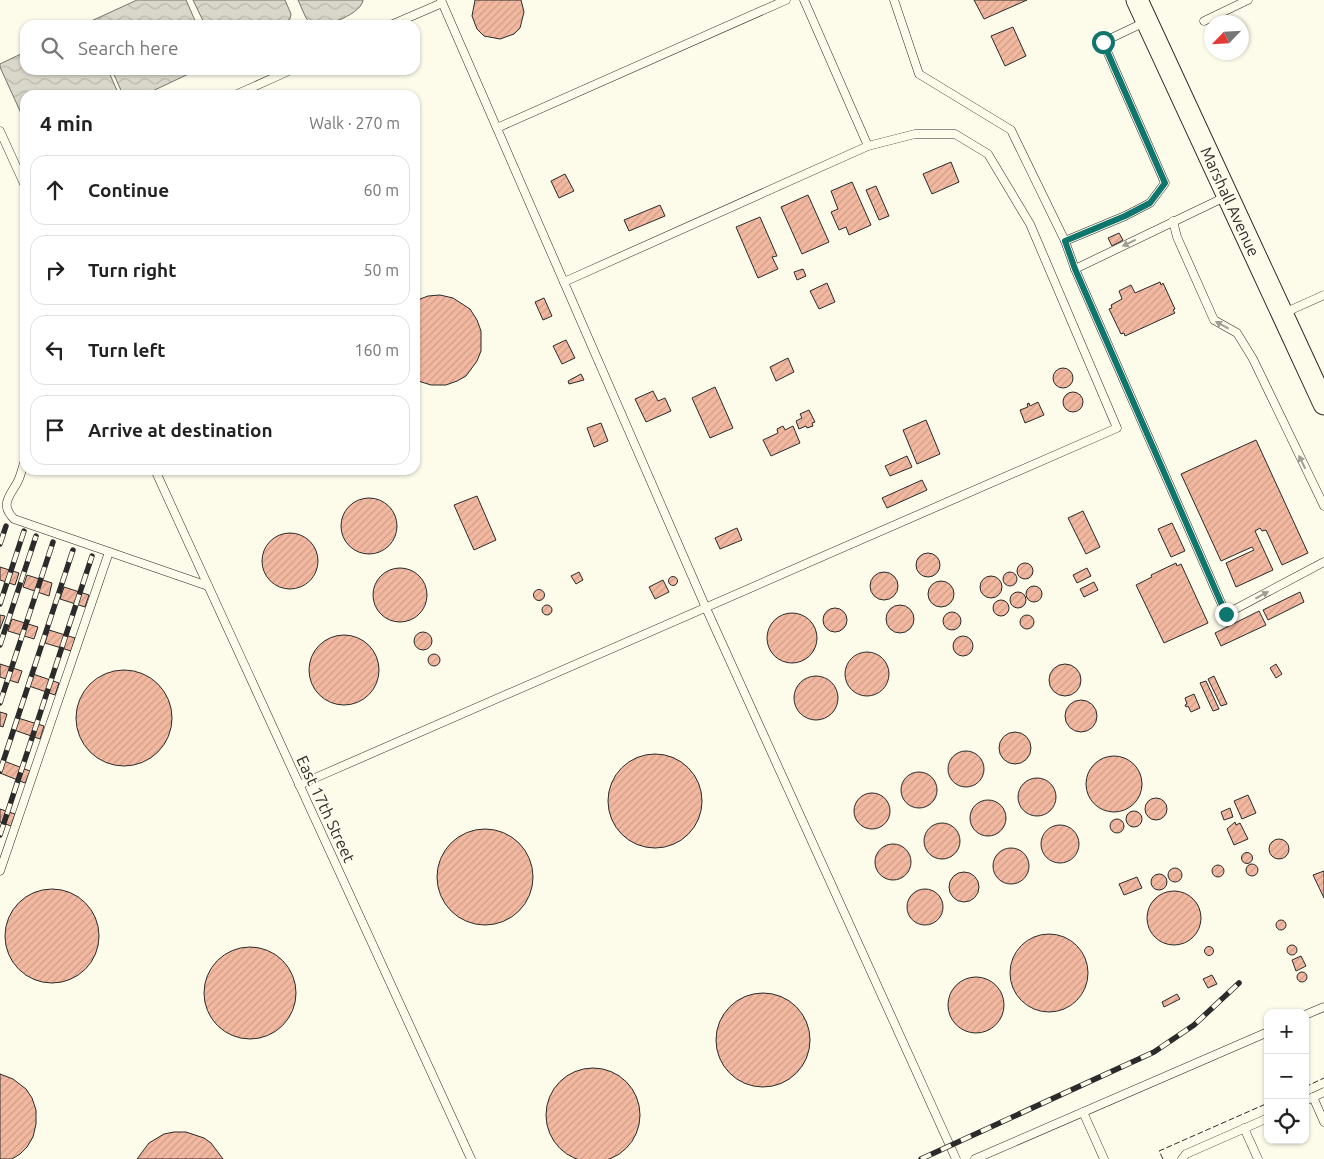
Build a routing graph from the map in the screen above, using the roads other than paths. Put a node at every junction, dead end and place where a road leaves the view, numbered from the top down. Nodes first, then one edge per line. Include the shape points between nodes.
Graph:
1 (786, 0) edge
2 (804, 0) edge
3 (894, 0) edge
4 (1137, 0) edge
5 (1248, 0) edge
6 (441, 1) edge
7 (1217, 15) edge
8 (402, 20) edge
9 (1147, 22) junction
10 (280, 75) edge
11 (246, 90) edge
12 (497, 128) junction
13 (0, 131) edge
14 (868, 146) junction
15 (20, 175) edge
16 (1227, 196) junction
17 (1173, 221) junction
18 (1065, 241) junction
19 (1075, 269) junction
20 (564, 282) junction
21 (1324, 295) edge
22 (1282, 314) junction
23 (1324, 404) edge
24 (20, 475) edge
25 (157, 475) edge
26 (1324, 506) edge
27 (2, 510) edge
28 (109, 552) junction
29 (1324, 562) edge
30 (208, 586) junction
31 (706, 608) junction
32 (300, 785) junction
33 (0, 871) edge
34 (1324, 1007) edge
35 (1309, 1013) edge
36 (1264, 1034) edge
37 (1324, 1092) edge
38 (1309, 1099) edge
39 (1083, 1112) junction
40 (1264, 1120) edge
41 (1324, 1122) edge
42 (1244, 1128) junction
43 (471, 1159) edge
44 (956, 1159) edge
45 (975, 1159) edge
46 (1104, 1159) edge
47 (1182, 1159) edge
48 (1258, 1159) edge

1 - 12 lane
2 - 14 lane
3 - 18 lane via 919,74 1011,130
4 - 9 street, Marshall Avenue
5 - 7 lane
6 - 8 lane
6 - 12 lane
9 - 16 street, Marshall Avenue
9 - 18 lane via 1103,42 1165,183 1150,203
10 - 11 lane
12 - 20 lane
13 - 15 lane
14 - 20 lane
14 - 31 lane via 915,134 955,134 988,154 1030,224 1117,428
16 - 17 lane
16 - 22 street, Marshall Avenue
17 -> 19 lane
26 -> 17 lane via 1253,359 1237,333 1214,320
18 - 19 lane
19 -> 29 lane via 1226,614
20 - 31 lane
21 - 22 lane
22 - 23 street, Marshall Avenue
24 - 27 lane via 6,496
25 - 30 lane, East 17th Street
27 - 28 lane via 14,519
28 - 30 lane
28 - 33 lane
30 - 32 lane, East 17th Street
31 - 32 lane
31 - 44 lane
32 - 43 lane, East 17th Street
34 - 35 lane
36 - 39 lane
37 - 38 lane
38 - 41 lane
39 - 45 lane
39 - 46 lane
40 - 42 lane
42 - 47 lane via 1186,1154
42 - 48 lane

